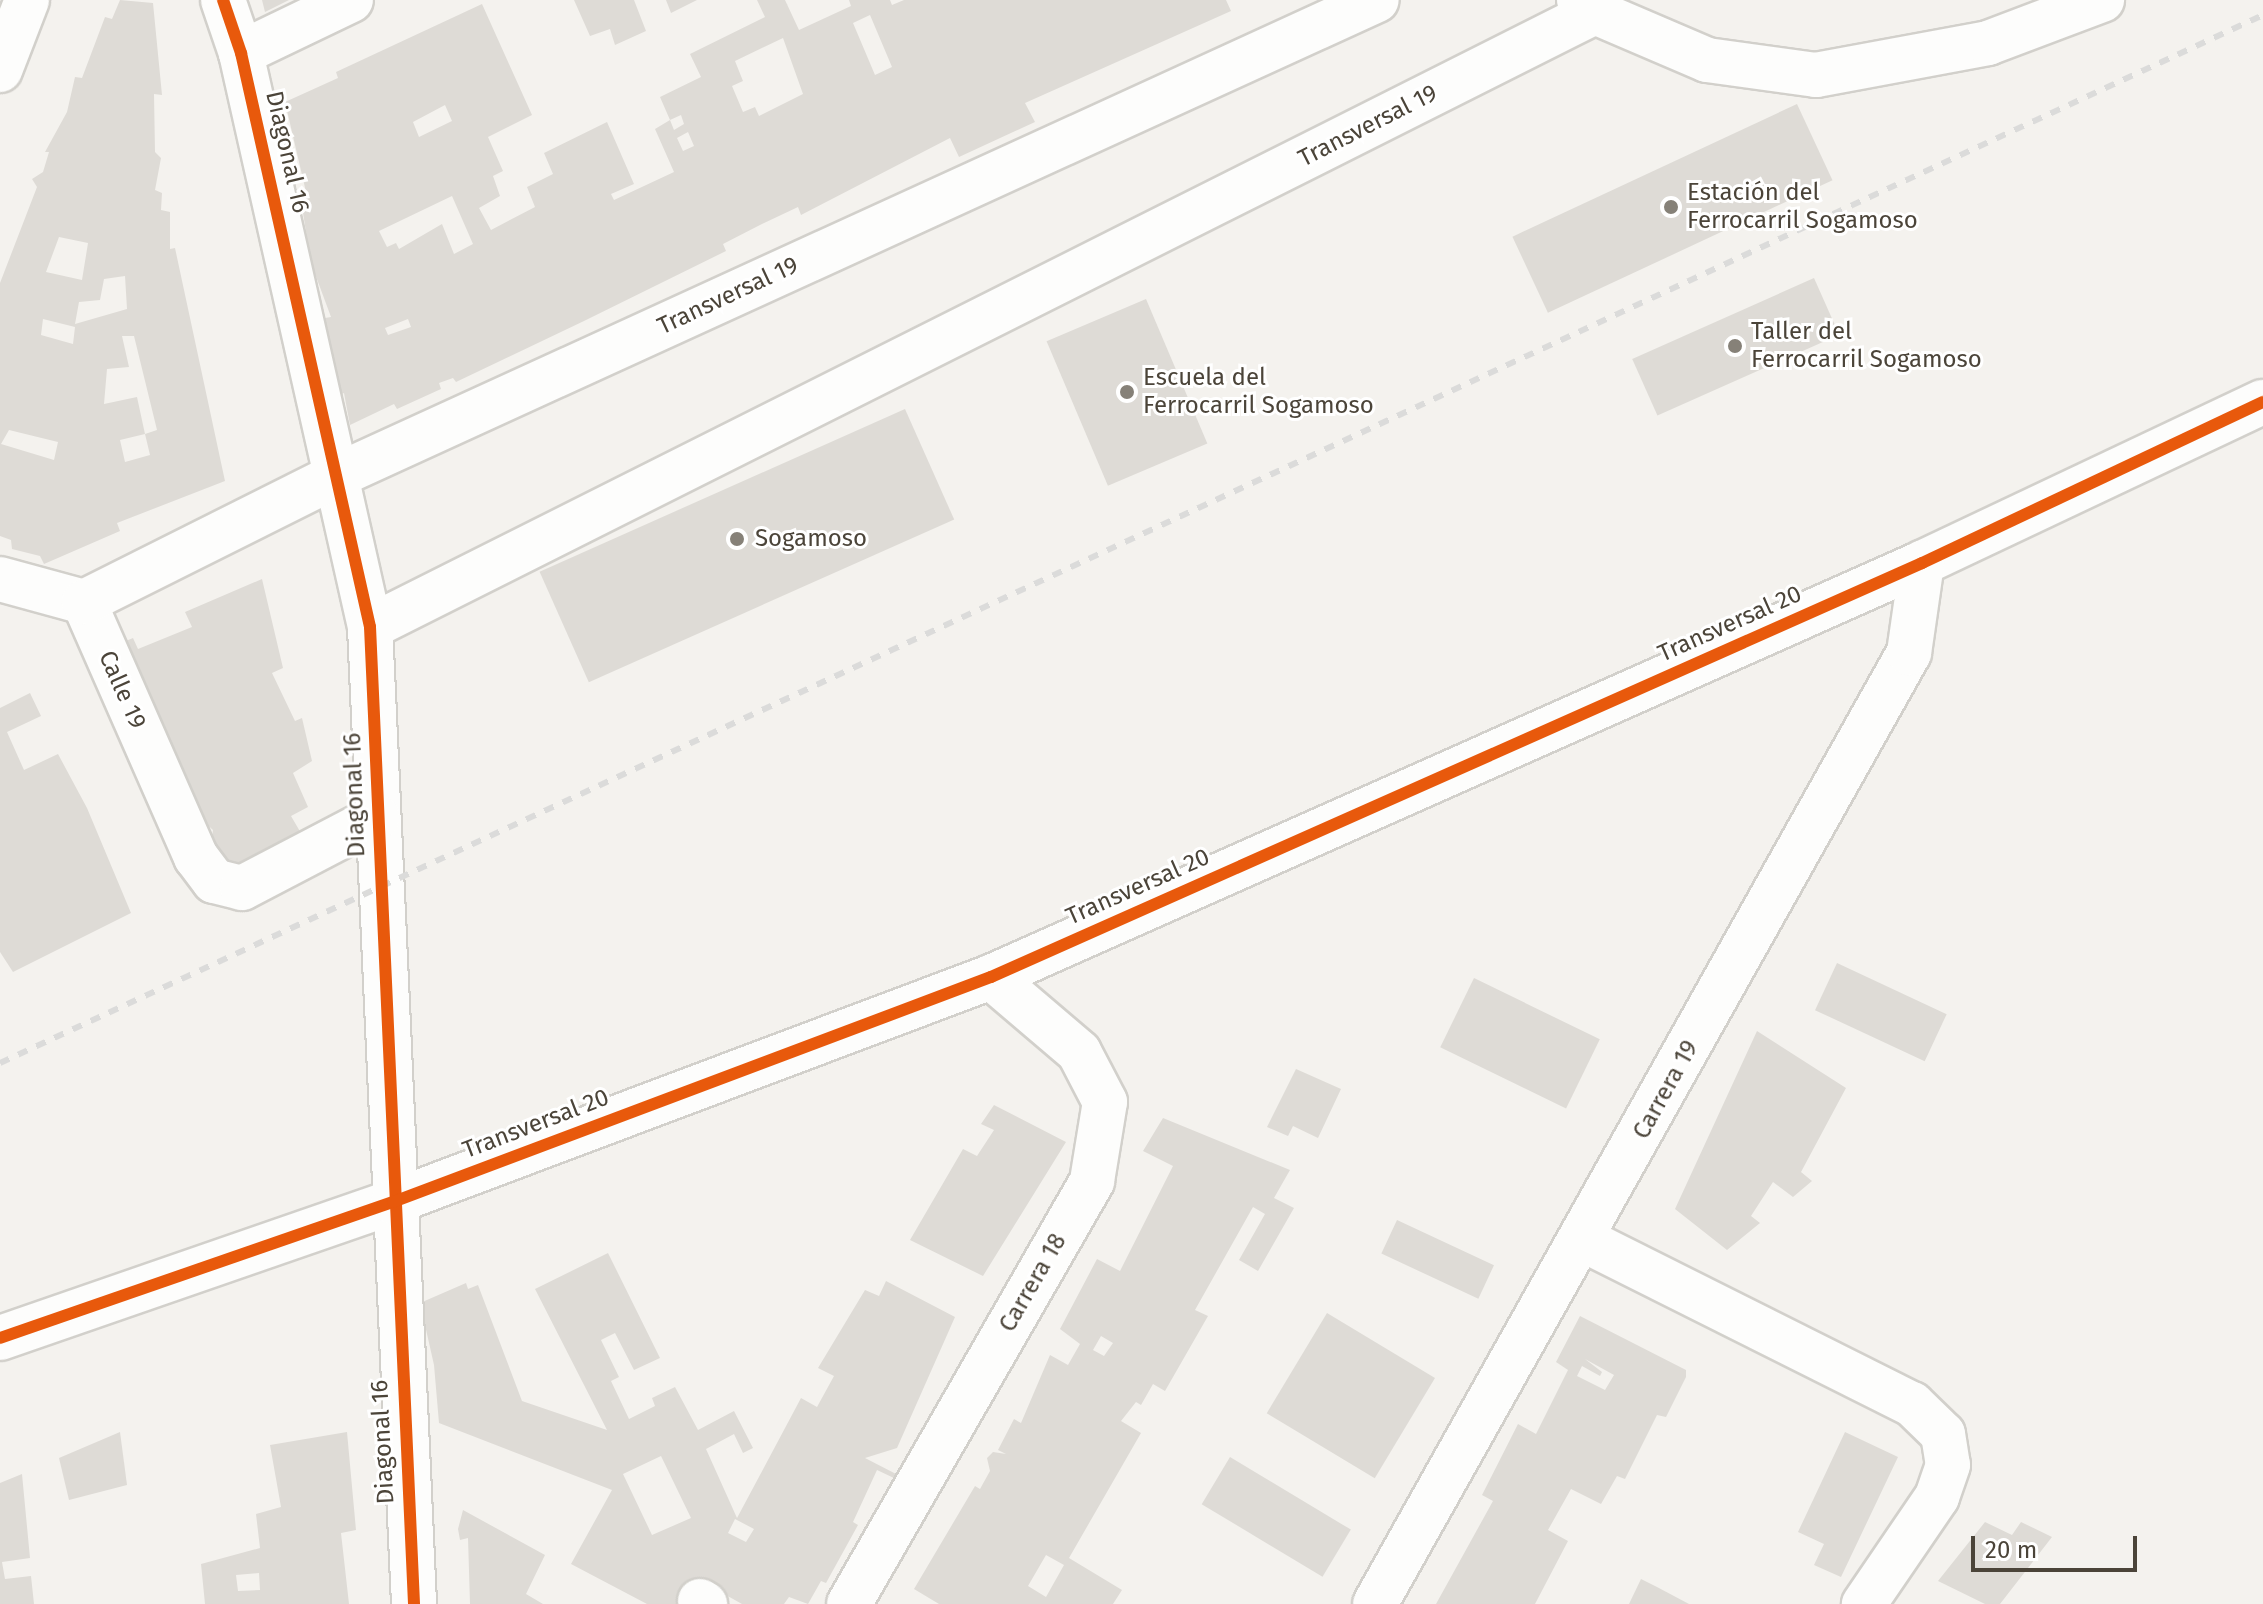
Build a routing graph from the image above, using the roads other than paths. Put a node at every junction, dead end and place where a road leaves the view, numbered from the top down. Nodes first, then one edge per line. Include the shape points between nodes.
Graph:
1 (27, 0) edge
2 (223, 0) edge
3 (351, 0) edge
4 (1377, 0) edge
5 (2102, 0) edge
6 (1587, 6) edge
7 (241, 53) junction
8 (0, 70) edge
9 (2263, 402) edge
10 (338, 475) junction
11 (1922, 563) junction
12 (0, 579) edge
13 (84, 602) junction
14 (370, 627) junction
15 (378, 817) junction
16 (991, 977) junction
17 (393, 1202) junction
18 (1582, 1239) junction
19 (0, 1338) edge
20 (414, 1604) edge
21 (849, 1604) edge
22 (1375, 1604) edge
23 (1864, 1604) edge

1 - 8 street
2 - 7 street, Diagonal 16
3 - 7 street
4 - 10 street, Transversal 19
5 - 6 street via 1988,43 1816,75 1707,60
6 - 14 street, Transversal 19
7 - 10 street, Diagonal 16
9 - 11 street, Transversal 20
10 - 13 street, Transversal 19
10 - 14 street, Diagonal 16
11 - 16 street, Transversal 20
11 - 18 street, Carrera 19 via 1909,653
12 - 13 street
13 - 15 street, Calle 19 via 196,857 214,881 242,888
14 - 15 street, Diagonal 16
15 - 17 street, Diagonal 16
16 - 17 street, Transversal 20
16 - 21 street, Carrera 18 via 1079,1052 1105,1102 1092,1181
17 - 19 street, Transversal 20
17 - 20 street, Diagonal 16
18 - 22 street, Carrera 19
18 - 23 street via 1912,1404 1943,1434 1948,1465 1937,1497

